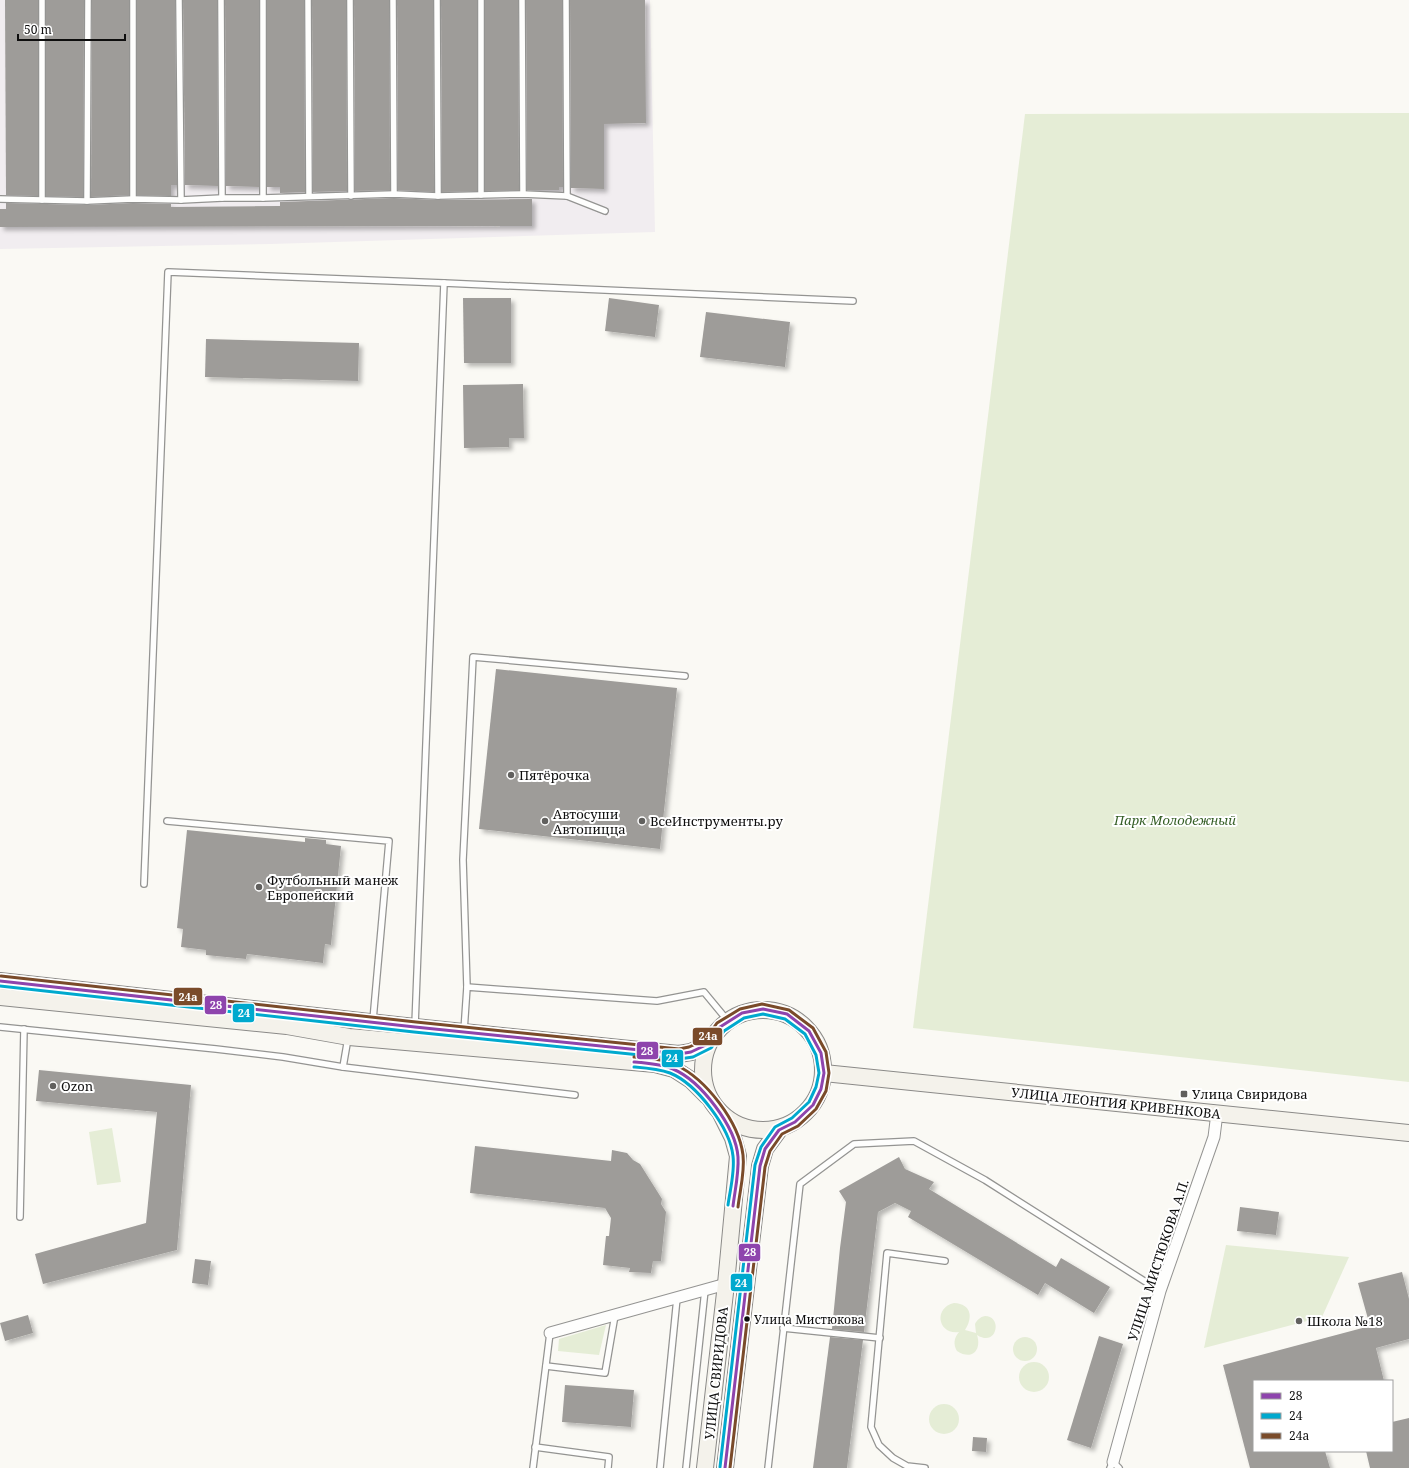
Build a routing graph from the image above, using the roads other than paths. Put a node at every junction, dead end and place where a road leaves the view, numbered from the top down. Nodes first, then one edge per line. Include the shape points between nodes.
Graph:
1 (42, 0) edge
2 (88, 0) edge
3 (133, 0) edge
4 (179, 0) edge
5 (221, 0) edge
6 (262, 0) edge
7 (308, 0) edge
8 (350, 0) edge
9 (393, 0) edge
10 (437, 0) edge
11 (481, 0) edge
12 (522, 0) edge
13 (566, 0) edge
14 (394, 194) junction
15 (523, 194) junction
16 (481, 195) junction
17 (309, 196) junction
18 (351, 196) junction
19 (438, 196) junction
20 (567, 196) junction
21 (222, 198) junction
22 (263, 198) junction
23 (0, 199) edge
24 (133, 199) junction
25 (42, 200) junction
26 (181, 200) junction
27 (87, 201) junction
28 (605, 211) dead end
29 (444, 284) junction
30 (853, 300) dead end
31 (685, 676) dead end
32 (167, 821) dead end
33 (144, 884) dead end
34 (0, 981) edge
35 (467, 986) junction
36 (0, 997) edge
37 (373, 1022) junction
38 (728, 1022) junction
39 (0, 1027) edge
40 (415, 1027) junction
41 (24, 1029) junction
42 (463, 1033) junction
43 (348, 1037) junction
44 (708, 1044) junction
45 (343, 1067) junction
46 (824, 1073) junction
47 (575, 1095) dead end
48 (707, 1096) junction
49 (1217, 1113) junction
50 (721, 1114) junction
51 (779, 1130) junction
52 (1409, 1133) edge
53 (20, 1217) dead end
54 (945, 1261) dead end
55 (726, 1284) junction
56 (705, 1290) junction
57 (1160, 1291) junction
58 (677, 1298) junction
59 (615, 1315) junction
60 (783, 1328) junction
61 (550, 1333) joint
62 (880, 1338) junction
63 (546, 1366) junction
64 (535, 1447) junction
65 (1114, 1466) edge
66 (533, 1468) edge
67 (608, 1468) edge
68 (660, 1468) edge
69 (686, 1468) edge
70 (705, 1468) edge
71 (725, 1468) edge
72 (768, 1468) edge
73 (925, 1468) edge

1 - 25 lane
2 - 27 lane
3 - 24 lane
4 - 26 lane
5 - 21 lane
6 - 22 lane
7 - 17 lane
8 - 18 lane
9 - 14 lane
10 - 19 lane
11 - 16 lane
12 - 15 lane
13 - 20 lane
14 - 18 lane
14 - 19 lane
15 - 16 lane
15 - 20 lane
16 - 19 lane
17 - 18 lane
17 - 22 lane
20 - 28 lane
21 - 22 lane
21 - 26 lane
23 - 25 lane
24 - 26 lane
24 - 27 lane
25 - 27 lane
29 - 30 lane
29 - 33 lane via 168,272
29 - 40 lane
31 - 35 lane via 473,657 463,860
32 - 37 lane via 389,841
34 - 37 street
35 - 38 lane via 657,1001 704,992
35 - 42 lane
36 - 43 street via 287,1026
37 - 40 street
38 - 44 street via 720,1027
38 - 46 street via 742,1013 763,1009 787,1014 809,1031 821,1053
39 - 41 lane
40 - 42 street
41 - 45 lane via 216,1049
41 - 53 lane
42 - 44 street via 679,1054 691,1052
43 - 45 lane
43 - 48 street via 655,1064 674,1069 691,1080
44 - 48 street via 701,1060
45 - 47 lane
46 - 49 street, УЛИЦА ЛЕОНТИЯ КРИВЕНКОВА
46 - 51 street via 821,1089 813,1105 795,1122
48 - 50 street
49 - 52 street, УЛИЦА ЛЕОНТИЯ КРИВЕНКОВА
49 - 57 street, УЛИЦА МИСТЮКОВА А.П. via 1214,1137
50 - 51 street via 745,1127
50 - 55 street, УЛИЦА СВИРИДОВА via 733,1138 738,1156
51 - 71 street, УЛИЦА СВИРИДОВА via 765,1149 760,1166
54 - 62 lane via 888,1253
55 - 56 street
55 - 70 street, УЛИЦА СВИРИДОВА
56 - 58 street
56 - 69 lane
57 - 60 lane via 986,1180 914,1140 854,1144 800,1184
57 - 65 street, УЛИЦА МИСТЮКОВА А.П.
58 - 59 street
58 - 68 lane
59 - 61 street
59 - 63 lane via 605,1373
60 - 62 lane
60 - 72 lane
61 - 63 lane
62 - 73 lane via 871,1427 879,1445 893,1458 907,1466
63 - 64 lane
64 - 66 lane
64 - 67 lane via 609,1457

